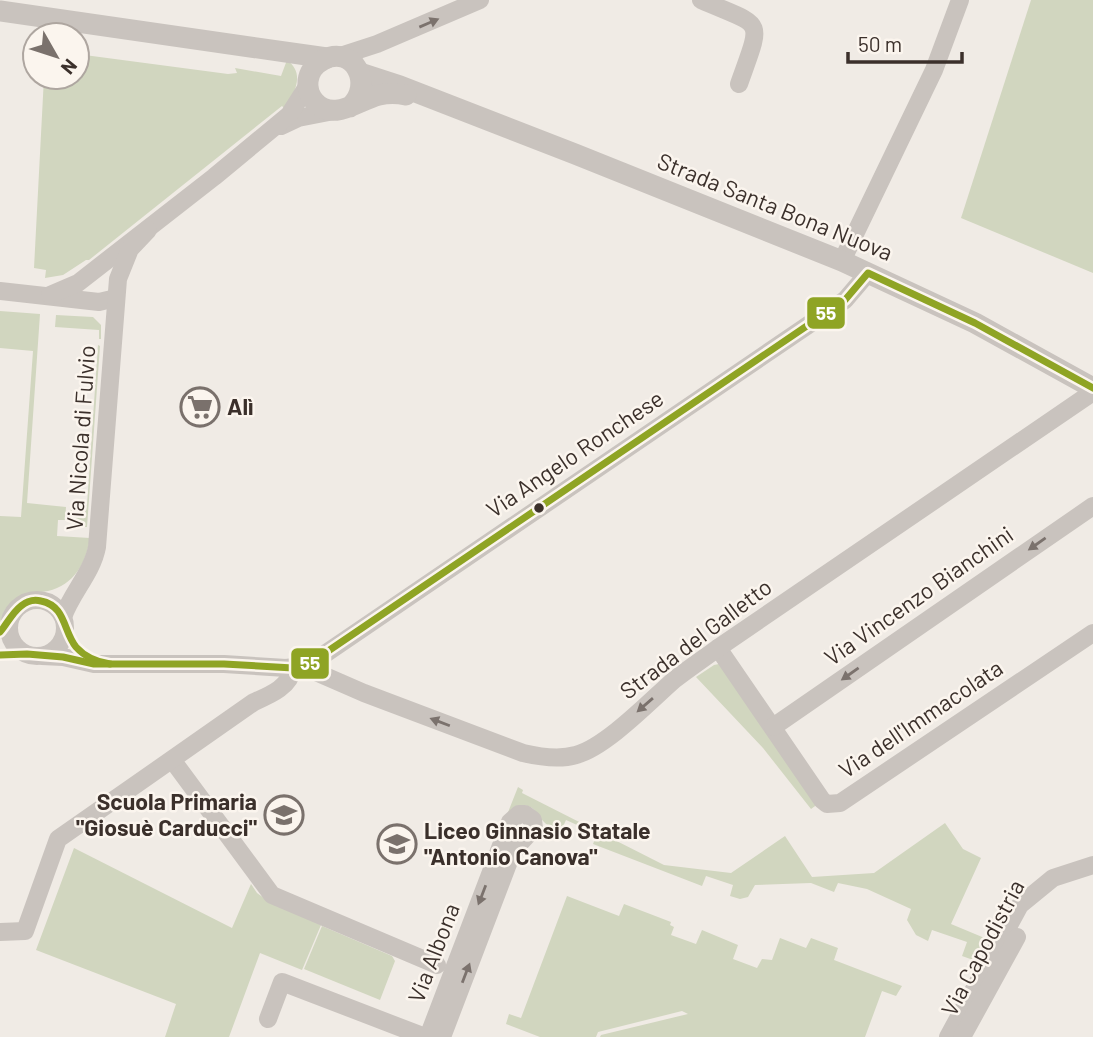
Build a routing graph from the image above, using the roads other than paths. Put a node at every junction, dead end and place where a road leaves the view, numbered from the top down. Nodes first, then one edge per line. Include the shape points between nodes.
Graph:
1 (480, 0) edge
2 (701, 0) edge
3 (960, 0) edge
4 (0, 11) edge
5 (377, 44) junction
6 (271, 49) junction
7 (332, 57) junction
8 (358, 71) junction
9 (308, 82) junction
10 (739, 84) dead end
11 (425, 97) junction
12 (342, 109) junction
13 (263, 137) junction
14 (148, 230) junction
15 (842, 261) junction
16 (868, 273) junction
17 (78, 283) junction
18 (0, 291) edge
19 (50, 295) junction
20 (116, 296) junction
21 (85, 301) junction
22 (114, 323) junction
23 (1093, 390) edge
24 (1093, 506) edge
25 (84, 577) junction
26 (36, 600) junction
27 (64, 623) junction
28 (5, 626) edge
29 (1093, 633) edge
30 (718, 648) junction
31 (0, 655) edge
32 (34, 655) junction
33 (110, 664) junction
34 (266, 667) junction
35 (298, 667) junction
36 (254, 702) junction
37 (773, 727) junction
38 (173, 761) junction
39 (1093, 865) edge
40 (1046, 882) junction
41 (6, 932) edge
42 (437, 965) dead end
43 (268, 1018) dead end
44 (427, 1037) edge
45 (442, 1037) edge
46 (948, 1037) edge
47 (962, 1037) edge

5 -> 1 street
2 - 10 street via 745,18 755,28
3 - 15 street via 934,70
4 - 6 street
5 - 7 street
5 - 8 street
6 - 7 street
6 - 9 street via 296,60
7 - 8 street via 352,62
7 - 9 street via 313,68
8 - 11 street, Strada Santa Bona Nuova
8 - 12 street via 360,93
9 - 12 street via 317,104
9 - 13 street via 289,115
11 - 12 street via 388,94
11 - 15 street, Strada Santa Bona Nuova
12 - 13 street via 287,122
13 - 14 street, Via Nicola di Fulvio
14 - 17 street, Via Nicola di Fulvio
14 - 20 street, Via Nicola di Fulvio via 126,256
15 - 16 street, Strada Santa Bona Nuova
16 - 23 street, Strada Santa Bona Nuova via 975,323
16 - 35 street, Via Angelo Ronchese via 845,300 326,653
17 - 19 street, Via Nicola di Fulvio
17 - 20 street via 98,282
18 - 19 street, Via Nicola di Fulvio
19 - 21 street, Via Nicola di Fulvio
20 - 21 street, Via Nicola di Fulvio via 107,301
20 - 22 street, Via Nicola di Fulvio
21 - 22 street
22 - 25 street, Via Nicola di Fulvio via 99,536 93,563
23 - 30 street, Strada del Galletto
24 -> 37 street, Via Vincenzo Bianchini
25 - 26 street
25 - 27 street, Via Nicola di Fulvio via 68,604
26 - 27 street via 52,604
26 - 28 street via 20,606
27 - 32 street via 58,647
27 - 33 street, Strada del Galletto via 82,653
28 - 32 street via 14,644
29 - 37 street, Via dell'Immacolata via 840,803 822,800
30 -> 35 street, Strada del Galletto via 594,746 562,757 523,753
30 - 37 street, Via dell'Immacolata
31 - 32 street, Strada del Galletto
32 - 33 street, Strada del Galletto
33 - 34 street, Strada del Galletto
34 - 35 street, Strada del Galletto
34 - 36 street via 263,687
35 - 36 street via 284,685
36 - 38 street
38 - 41 street via 58,839 25,931
38 - 42 street via 272,895
39 - 40 street, Via Capodistria
40 - 46 street, Via Capodistria via 1020,905
40 - 47 street, Via Capodistria
43 - 44 street, Via Albona via 282,982
45 -> 44 street, Via Albona via 511,856 534,828 525,814 510,822

